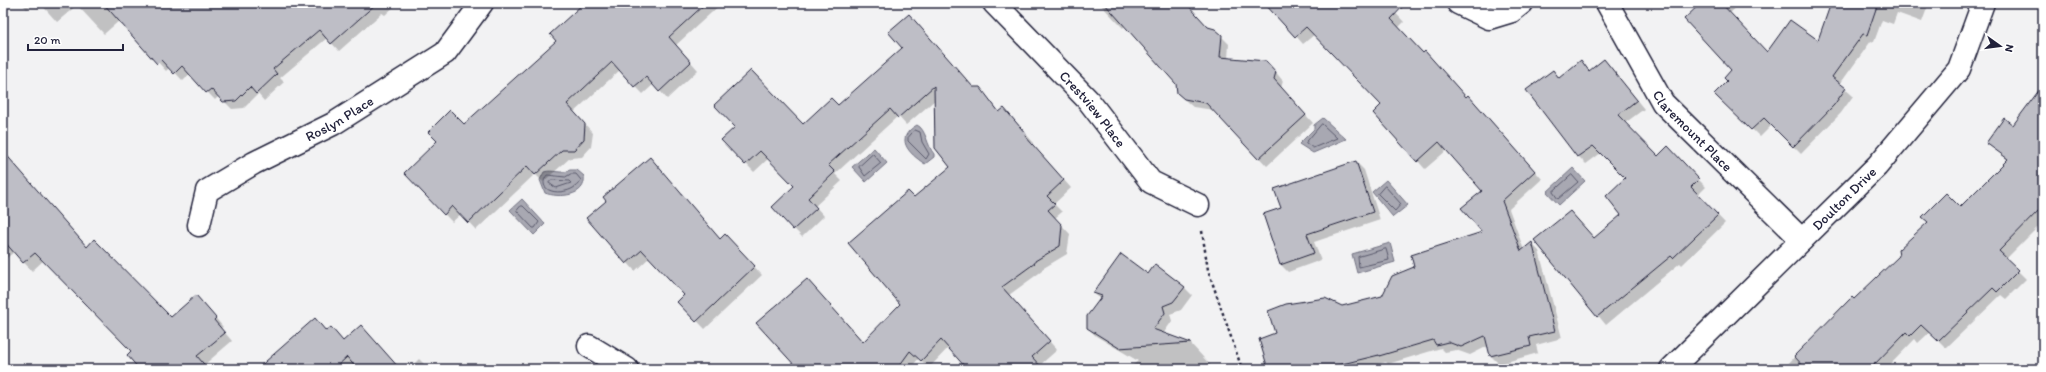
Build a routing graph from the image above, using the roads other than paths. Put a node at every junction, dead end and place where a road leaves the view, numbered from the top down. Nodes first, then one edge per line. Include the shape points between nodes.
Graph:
1 (482, 3) edge
2 (994, 3) edge
3 (1458, 3) edge
4 (1522, 3) edge
5 (1607, 3) edge
6 (1983, 3) edge
7 (1198, 205) road end
8 (199, 225) dead end
9 (1802, 240) junction
10 (589, 346) dead end
11 (627, 369) edge
12 (1671, 369) edge

1 - 8 street, Roslyn Place via 445,53 333,124 207,191
2 - 7 street, Crestview Place via 1088,100 1151,182
3 - 4 street via 1489,18 1512,11
5 - 9 street, Claremount Place via 1663,103
6 - 9 street, Doulton Drive via 1959,69 1877,166
9 - 12 street, Doulton Drive
10 - 11 street

